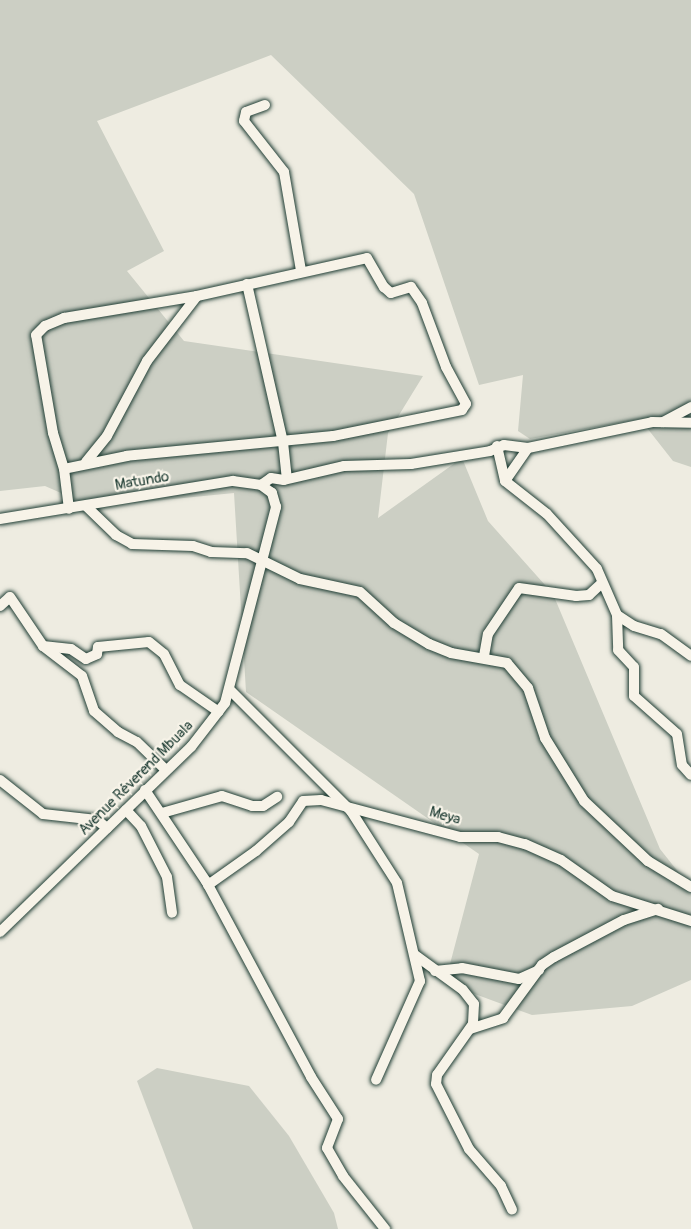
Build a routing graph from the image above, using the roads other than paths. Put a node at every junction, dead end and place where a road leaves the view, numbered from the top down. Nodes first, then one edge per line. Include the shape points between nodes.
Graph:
1 (265, 105) dead end
2 (301, 270) junction
3 (247, 284) junction
4 (197, 296) junction
5 (691, 407) edge
6 (663, 422) junction
7 (691, 423) edge
8 (283, 442) junction
9 (497, 446) junction
10 (528, 448) junction
11 (84, 464) junction
12 (64, 469) junction
13 (285, 479) junction
14 (505, 481) junction
15 (261, 485) junction
16 (276, 500) junction
17 (86, 506) junction
18 (69, 509) junction
19 (0, 519) edge
20 (264, 561) junction
21 (601, 584) junction
22 (0, 606) edge
23 (617, 615) junction
24 (43, 646) junction
25 (484, 656) junction
26 (691, 656) edge
27 (231, 691) junction
28 (219, 712) junction
29 (686, 746) edge
30 (166, 770) junction
31 (691, 775) edge
32 (0, 780) edge
33 (145, 790) junction
34 (277, 797) dead end
35 (126, 810) junction
36 (351, 811) junction
37 (162, 813) junction
38 (107, 828) junction
39 (208, 885) junction
40 (691, 886) edge
41 (658, 909) junction
42 (172, 914) dead end
43 (691, 921) edge
44 (0, 932) edge
45 (412, 953) junction
46 (539, 970) junction
47 (435, 971) junction
48 (470, 1029) junction
49 (376, 1080) dead end
50 (512, 1210) dead end
51 (385, 1229) edge

1 - 2 street via 249,110 243,118 284,172
2 - 3 street
2 - 8 street via 367,258 391,293 411,287 426,311 465,408 333,436
3 - 4 street
3 - 8 street
4 - 11 street via 147,361 107,436
4 - 12 street via 64,318 45,326 36,335 53,433
5 - 6 street
6 - 7 street
6 - 10 street
8 - 11 street via 168,451
8 - 13 street
9 - 10 street
9 - 13 street, Matundo via 490,451 411,464 344,466
9 - 14 street
10 - 14 street
11 - 12 street
12 - 18 street
13 - 15 street, Matundo via 271,478
13 - 16 street, Avenue Réverend Mbuala
14 - 21 street via 572,540 597,569
15 - 16 street
15 - 17 street, Matundo via 233,481
16 - 20 street, Avenue Réverend Mbuala
17 - 18 street, Matundo
17 - 20 street via 116,535 132,543 193,546 211,552 240,551
18 - 19 street, Matundo
20 - 25 street via 300,579 360,592 394,623 429,644 451,653
20 - 27 street, Avenue Réverend Mbuala
21 - 23 street via 609,592
21 - 25 street via 589,595 576,596 519,588 488,634
22 - 24 street via 10,597
23 - 26 street via 634,626 661,634
23 - 29 street via 618,650 634,667 634,696
24 - 28 street via 71,649 86,659 97,654 98,647 149,642 164,654 180,685
24 - 30 street via 82,676 94,711 137,742
25 - 40 street via 507,663 521,677 551,751 589,807 648,861
27 - 28 street, Avenue Réverend Mbuala
27 - 36 street
28 - 30 street, Avenue Réverend Mbuala via 200,738
29 - 31 street via 682,765
30 - 33 street, Avenue Réverend Mbuala
32 - 38 street via 43,814 97,820
33 - 35 street, Avenue Réverend Mbuala
33 - 37 street
34 - 37 street via 263,806 216,797 190,808
35 - 38 street, Avenue Réverend Mbuala
35 - 42 street via 141,826 166,877
36 - 39 street, Meya via 336,803 303,801 289,822
36 - 41 street, Meya via 409,820 460,837 498,837 525,844 561,860 612,896
36 - 45 street via 398,883
37 - 39 street
38 - 44 street, Avenue Réverend Mbuala
39 - 51 street via 311,1077 339,1119 327,1148 343,1176
41 - 43 street, Meya
41 - 46 street via 613,926 554,957
45 - 47 street
45 - 49 street via 418,966 418,991
46 - 47 street via 519,979 462,968
46 - 48 street via 503,1018
47 - 48 street via 471,999 476,1017
48 - 50 street via 436,1075 436,1084 469,1149 501,1186

